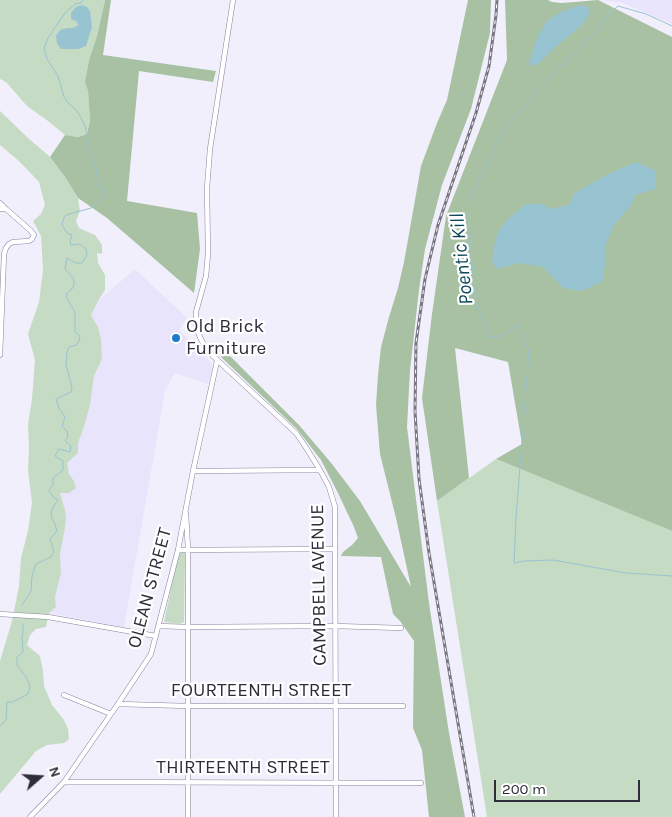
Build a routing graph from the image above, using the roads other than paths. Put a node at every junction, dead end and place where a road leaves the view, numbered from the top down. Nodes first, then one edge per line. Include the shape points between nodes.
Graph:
1 (233, 0) edge
2 (0, 203) edge
3 (0, 209) edge
4 (6, 209) junction
5 (1, 289) edge
6 (0, 355) edge
7 (218, 361) junction
8 (320, 470) junction
9 (193, 471) junction
10 (186, 506) junction
11 (335, 549) junction
12 (178, 550) junction
13 (188, 550) junction
14 (0, 614) edge
15 (159, 626) junction
16 (335, 626) junction
17 (188, 627) junction
18 (401, 628) dead end
19 (156, 636) junction
20 (64, 696) dead end
21 (118, 704) junction
22 (188, 706) junction
23 (336, 706) junction
24 (403, 706) dead end
25 (111, 714) junction
26 (64, 782) junction
27 (188, 783) junction
28 (336, 783) junction
29 (421, 783) dead end
30 (30, 817) edge
31 (188, 817) edge
32 (336, 817) edge

1 - 7 street, CAMPBELL AVENUE via 210,149 206,276 196,312 199,335
2 - 4 street
3 - 4 street
4 - 5 street via 34,234 29,242 13,242 6,248
5 - 6 street
7 - 8 street, CAMPBELL AVENUE via 296,434
7 - 9 street, OLEAN STREET
8 - 9 street
8 - 11 street, CAMPBELL AVENUE via 335,507
9 - 10 street, OLEAN STREET
10 - 12 street, OLEAN STREET
10 - 13 street
11 - 13 street
11 - 16 street, CAMPBELL AVENUE
12 - 13 street
12 - 15 street, OLEAN STREET
13 - 17 street
14 - 19 street via 48,617
15 - 17 street
15 - 19 street, OLEAN STREET
16 - 17 street
16 - 18 street
16 - 23 street, CAMPBELL AVENUE
17 - 22 street
19 - 21 street, OLEAN STREET via 151,654
20 - 25 street
21 - 22 street, FOURTEENTH STREET
21 - 25 street, OLEAN STREET
22 - 23 street, FOURTEENTH STREET
22 - 27 street
23 - 24 street, FOURTEENTH STREET
23 - 28 street, CAMPBELL AVENUE
25 - 26 street, OLEAN STREET
26 - 27 street, THIRTEENTH STREET
26 - 30 street, OLEAN STREET
27 - 28 street, THIRTEENTH STREET
27 - 31 street
28 - 29 street, THIRTEENTH STREET
28 - 32 street, CAMPBELL AVENUE

